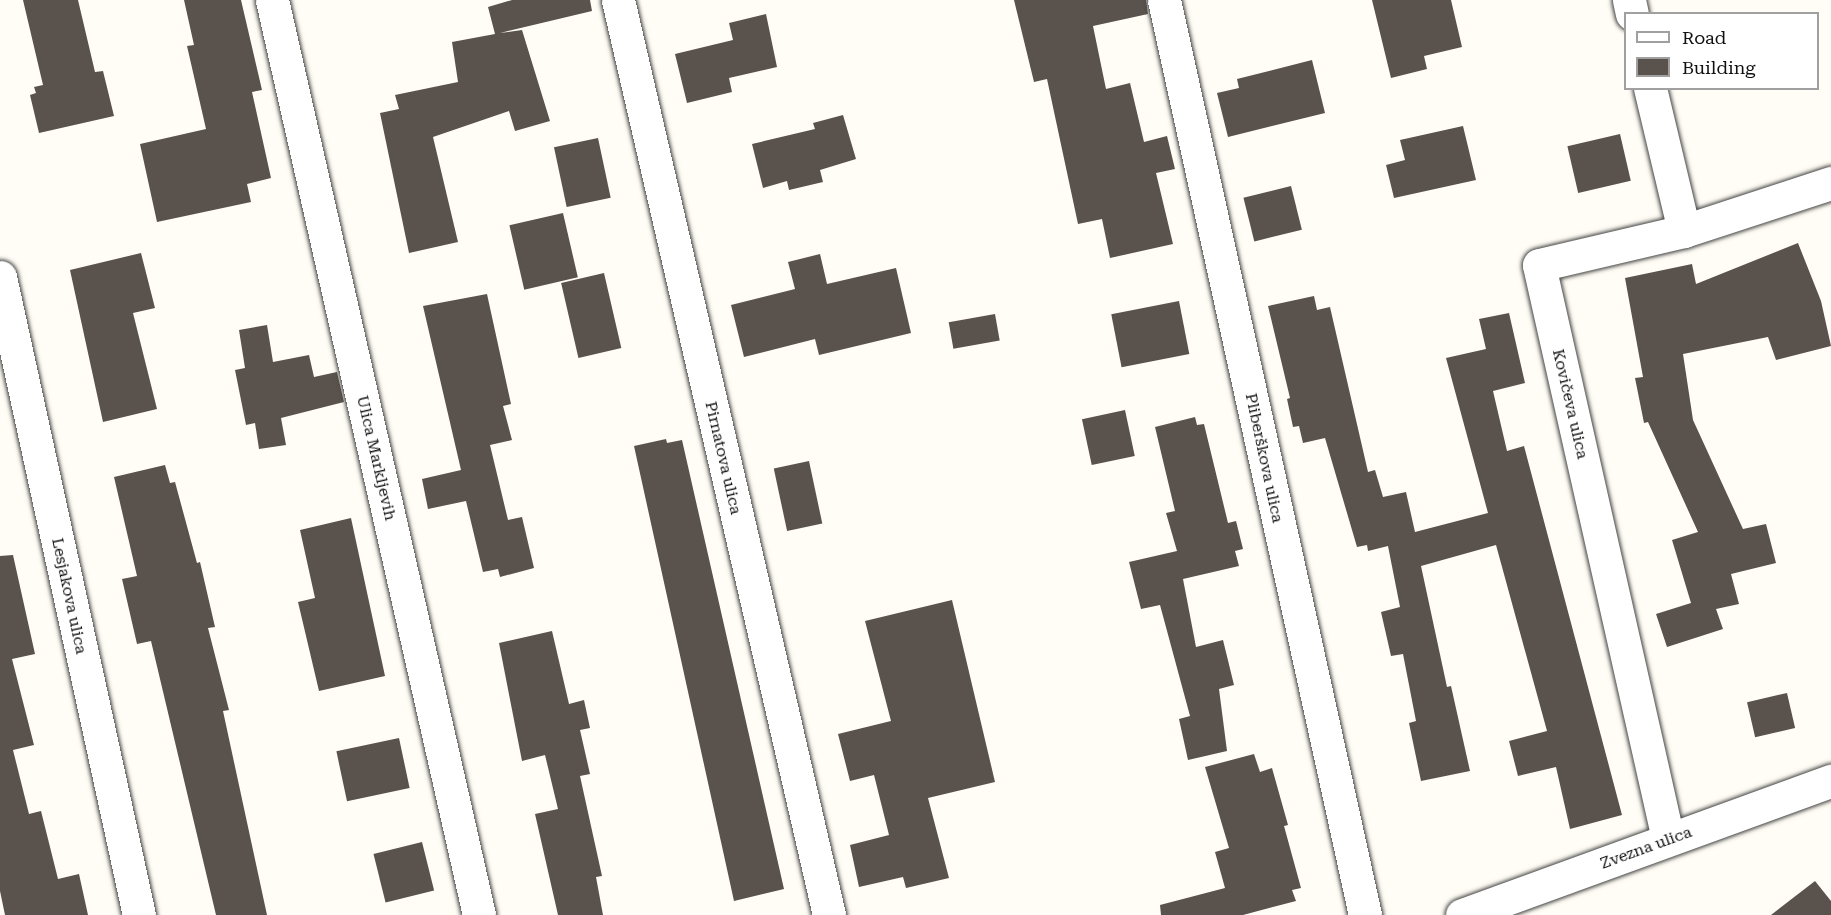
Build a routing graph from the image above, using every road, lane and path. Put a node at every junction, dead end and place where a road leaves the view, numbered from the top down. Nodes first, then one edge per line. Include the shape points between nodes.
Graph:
1 (272, 0) edge
2 (618, 0) edge
3 (1164, 0) edge
4 (1650, 90) edge
5 (1831, 183) edge
6 (1684, 231) junction
7 (0, 277) edge
8 (1828, 786) edge
9 (1668, 839) junction
10 (1481, 912) edge
11 (139, 915) edge
12 (479, 915) edge
13 (829, 915) edge
14 (1365, 915) edge

1 - 12 street, Ulica Markljevih
2 - 13 street, Pirnatova ulica
3 - 14 street, Pliberškova ulica
4 - 6 street
5 - 6 street, Kovičeva ulica
6 - 9 street, Kovičeva ulica via 1539,265
7 - 11 street, Lesjakova ulica
8 - 9 street, Zvezna ulica
9 - 10 street, Zvezna ulica

